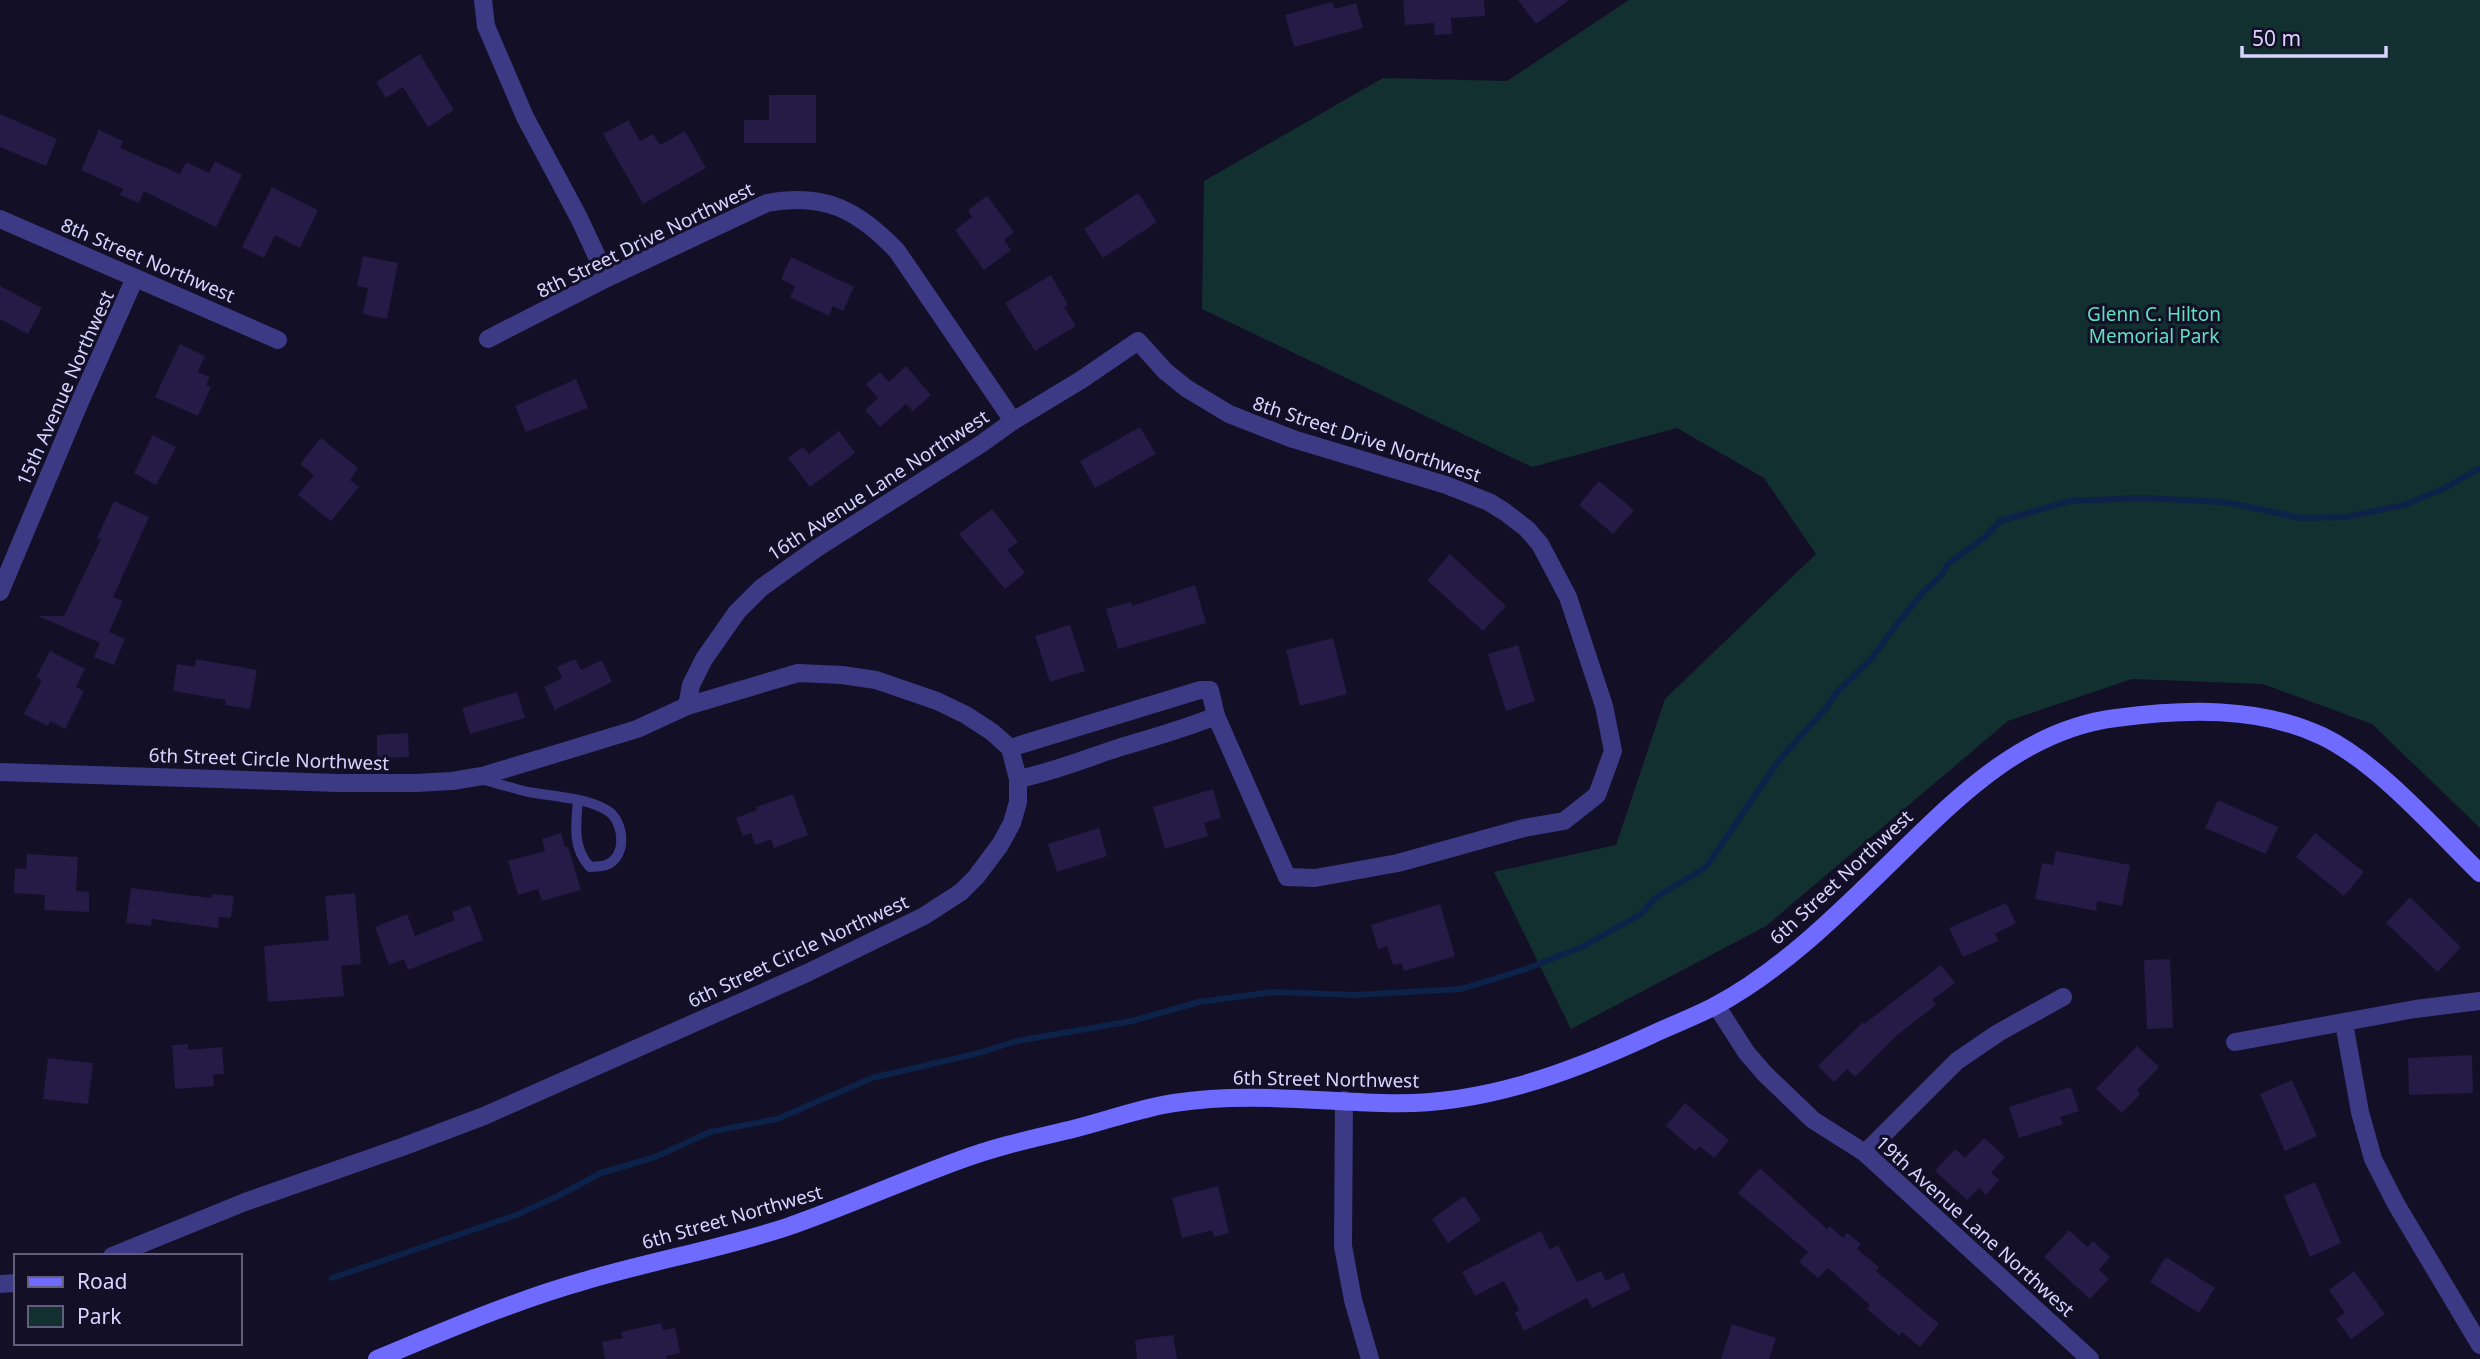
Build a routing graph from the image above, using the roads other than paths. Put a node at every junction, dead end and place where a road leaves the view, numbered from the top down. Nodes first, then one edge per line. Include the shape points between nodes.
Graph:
1 (483, 0) edge
2 (0, 219) edge
3 (135, 278) junction
4 (607, 278) junction
5 (488, 339) dead end
6 (278, 341) dead end
7 (1138, 341) joint
8 (1013, 421) junction
9 (0, 592) edge
10 (687, 706) junction
11 (1216, 716) junction
12 (1010, 748) junction
13 (0, 772) edge
14 (473, 777) junction
15 (1018, 779) junction
16 (578, 800) junction
17 (2480, 873) edge
18 (2063, 998) dead end
19 (2480, 1001) edge
20 (1716, 1005) junction
21 (2344, 1023) junction
22 (2235, 1042) dead end
23 (1344, 1100) junction
24 (1865, 1153) junction
25 (117, 1254) edge
26 (2480, 1346) edge
27 (377, 1359) edge
28 (1370, 1359) edge
29 (2090, 1359) edge

1 - 4 street via 486,26 525,117
2 - 3 street, 8th Street Northwest
3 - 6 street, 8th Street Northwest
3 - 9 street, 15th Avenue Northwest
4 - 5 street, 8th Street Drive Northwest
4 - 8 street, 8th Street Drive Northwest via 766,203 816,201 842,209 875,228 897,251
7 - 8 street, 16th Avenue Lane Northwest
7 - 11 street, 8th Street Drive Northwest via 1186,388 1229,414 1293,439 1446,485 1489,502 1527,529 1569,597 1604,706 1613,751 1597,795 1564,821 1398,863 1315,878 1287,877
8 - 10 street, 16th Avenue Lane Northwest via 761,589 737,612 704,659
10 - 12 street, 6th Street Circle Northwest via 798,673 842,675 876,680 937,701 966,715
10 - 14 street, 6th Street Circle Northwest via 637,729
11 - 12 street via 1210,690 1200,690
11 - 15 street
12 - 15 street, 6th Street Circle Northwest
13 - 14 street, 6th Street Circle Northwest via 351,783
14 - 16 lane
15 - 25 street, 6th Street Circle Northwest via 1018,802 1000,845 961,892 925,916 484,1116
16 - 16 lane via 607,810 618,820 622,842 618,856 607,865 590,867 580,857 575,832
17 - 20 street, 6th Street Northwest via 2388,784 2325,737 2256,716 2168,712 2107,719 2044,740 1988,772 1808,940
18 - 24 street via 1957,1061
19 - 21 street
20 - 23 street, 6th Street Northwest via 1608,1055 1499,1092 1431,1102
20 - 24 street, 19th Avenue Lane Northwest via 1764,1073 1813,1120
21 - 22 street
21 - 26 street via 2373,1159
23 - 27 street, 6th Street Northwest via 1273,1097 1172,1103 1016,1142 782,1228 582,1281
23 - 28 street via 1343,1246
24 - 29 street, 19th Avenue Lane Northwest

